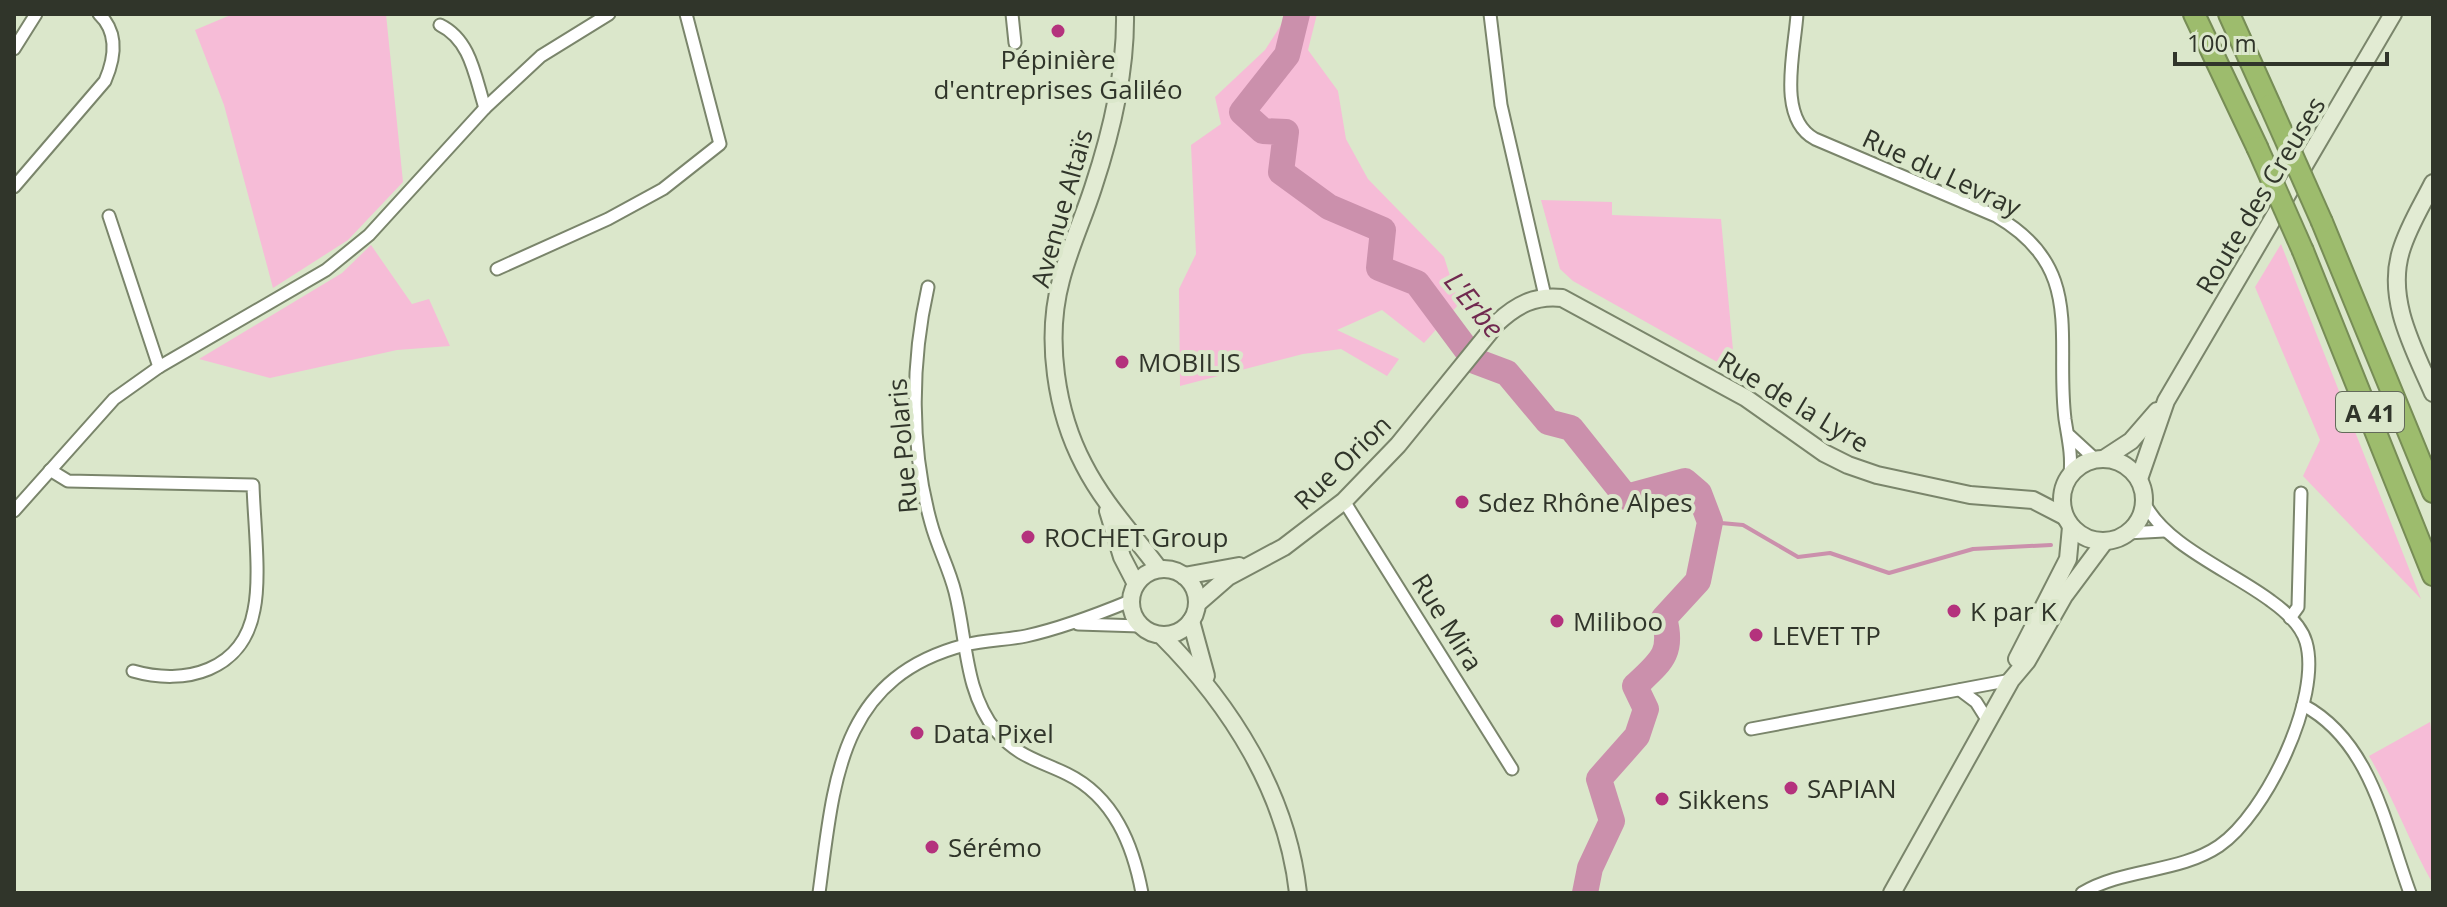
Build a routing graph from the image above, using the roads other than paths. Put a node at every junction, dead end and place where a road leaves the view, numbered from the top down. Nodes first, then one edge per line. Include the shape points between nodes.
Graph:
1 (36, 14) edge
2 (99, 14) edge
3 (609, 14) edge
4 (686, 14) edge
5 (1012, 14) edge
6 (1125, 14) edge
7 (1490, 14) edge
8 (1797, 14) edge
9 (2194, 14) edge
10 (2229, 14) edge
11 (2393, 14) edge
12 (440, 25) dead end
13 (1015, 43) dead end
14 (14, 49) edge
15 (485, 108) junction
16 (2433, 183) edge
17 (14, 187) edge
18 (109, 216) dead end
19 (497, 269) dead end
20 (928, 287) dead end
21 (1545, 296) junction
22 (159, 367) junction
23 (2433, 393) edge
24 (2166, 401) junction
25 (2070, 436) junction
26 (2100, 458) junction
27 (50, 470) junction
28 (2139, 479) junction
29 (2066, 481) junction
30 (2433, 492) edge
31 (2301, 493) dead end
32 (2033, 500) junction
33 (1344, 501) junction
34 (1105, 502) junction
35 (2144, 502) junction
36 (14, 511) edge
37 (2068, 521) junction
38 (2164, 531) junction
39 (2127, 533) junction
40 (2105, 541) junction
41 (1252, 563) junction
42 (1159, 569) junction
43 (2433, 575) edge
44 (1184, 576) junction
45 (1133, 592) junction
46 (1197, 604) junction
47 (2290, 618) junction
48 (1191, 621) junction
49 (1073, 624) junction
50 (1140, 626) junction
51 (1161, 635) junction
52 (964, 645) junction
53 (133, 671) dead end
54 (2011, 680) junction
55 (1209, 685) junction
56 (1959, 690) junction
57 (2303, 705) junction
58 (1988, 721) junction
59 (1751, 729) dead end
60 (1512, 769) dead end
61 (819, 893) edge
62 (1142, 893) edge
63 (1298, 893) edge
64 (1892, 893) edge
65 (2082, 893) edge
66 (2410, 893) edge

1 - 14 street
2 - 17 street via 114,45 105,81
3 - 15 street via 541,56
4 - 19 street via 720,144 663,189
5 - 13 street
6 - 34 street, Avenue Altaïs via 1113,115 1060,282 1055,324 1068,429
7 - 21 street via 1501,105
8 - 25 street, Rue du Levray via 1792,104 1802,130 1996,216 2020,232 2045,262 2062,310
9 - 43 highway, A 41, bridge via 2303,251
10 - 30 highway, A 41, bridge
11 - 24 street, Route des Creuses
12 - 15 street via 464,44
15 - 22 street via 369,235 326,270
16 - 23 street via 2401,251 2398,285 2407,332
18 - 22 street
20 - 52 street, Rue Polaris via 916,367 918,433 930,522 955,591
21 - 32 street, Rue de la Lyre via 1562,298 1746,398 1848,465 1970,495
21 - 33 street, Rue Orion via 1512,309
22 - 27 street via 114,399
24 - 26 street, Route des Creuses via 2131,441
24 - 28 street, Route des Creuses
25 - 26 street
25 - 29 street, Rue du Levray
26 - 28 street via 2130,468
26 - 29 street
27 - 36 street
27 - 53 street via 68,481 253,485 255,609 240,645 221,664 193,676
28 - 35 street
29 - 32 street, Rue de la Lyre
29 - 37 street
31 - 47 street via 2298,607
32 - 37 street, Rue de la Lyre
33 - 41 street, Rue Orion via 1284,547
33 - 60 street, Rue Mira
34 - 42 street, Avenue Altaïs
34 - 45 street, Avenue Altaïs
35 - 38 street
35 - 39 street
37 - 40 street via 2081,535
37 - 54 street via 2068,559 2017,656
38 - 39 street
38 - 47 street
39 - 40 street
40 - 54 street
41 - 44 street, Rue Orion
41 - 46 street, Rue Orion
42 - 44 street
42 - 45 street via 1143,576
44 - 46 street
45 - 49 street
45 - 50 street
46 - 48 street
47 - 57 street via 2304,637 2309,659
48 - 51 street via 1173,634
48 - 55 street
49 - 50 street
49 - 52 street
50 - 51 street
51 - 55 street
52 - 61 street via 917,661 890,679 865,707 845,746
52 - 62 street, Rue Polaris via 975,697 994,729 1016,753 1070,775 1096,795 1125,830
54 - 56 street
54 - 58 street
55 - 63 street via 1275,800 1293,855
56 - 58 street via 1976,702
56 - 59 street
57 - 65 street via 2267,793 2233,835 2202,855 2106,881
57 - 66 street via 2334,726 2360,757
58 - 64 street

